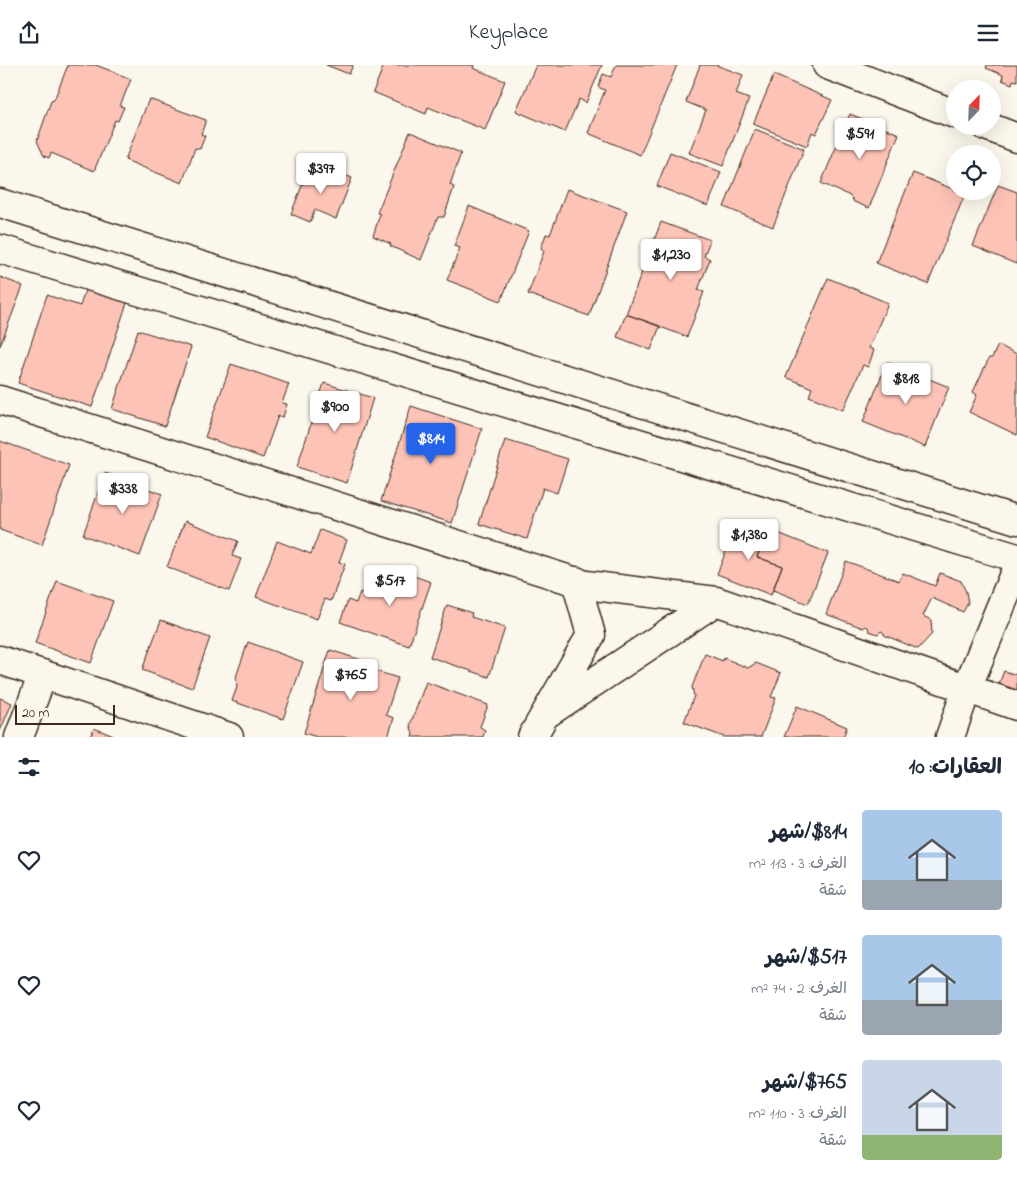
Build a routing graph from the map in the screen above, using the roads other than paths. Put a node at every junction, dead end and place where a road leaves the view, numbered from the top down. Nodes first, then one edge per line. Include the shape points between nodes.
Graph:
1 (827, 65) edge
2 (946, 111) edge
3 (1001, 132) edge
4 (1017, 138) edge
5 (0, 203) edge
6 (0, 249) edge
7 (0, 400) edge
8 (1017, 520) edge
9 (1017, 558) edge
10 (1017, 567) edge
11 (576, 581) junction
12 (716, 601) junction
13 (0, 660) edge
14 (43, 674) junction
15 (967, 688) junction
16 (1017, 706) edge
17 (546, 714) junction
18 (19, 737) edge
19 (229, 737) edge
20 (532, 737) edge
21 (950, 737) edge

1 - 2 street
3 - 4 street
5 - 8 street
6 - 9 street
7 - 11 street
10 - 15 street
11 - 12 street via 586,585
11 - 17 street via 591,635
12 - 15 street
12 - 17 street
13 - 14 street
14 - 18 street
14 - 19 street
15 - 16 street
15 - 21 street
17 - 20 street

